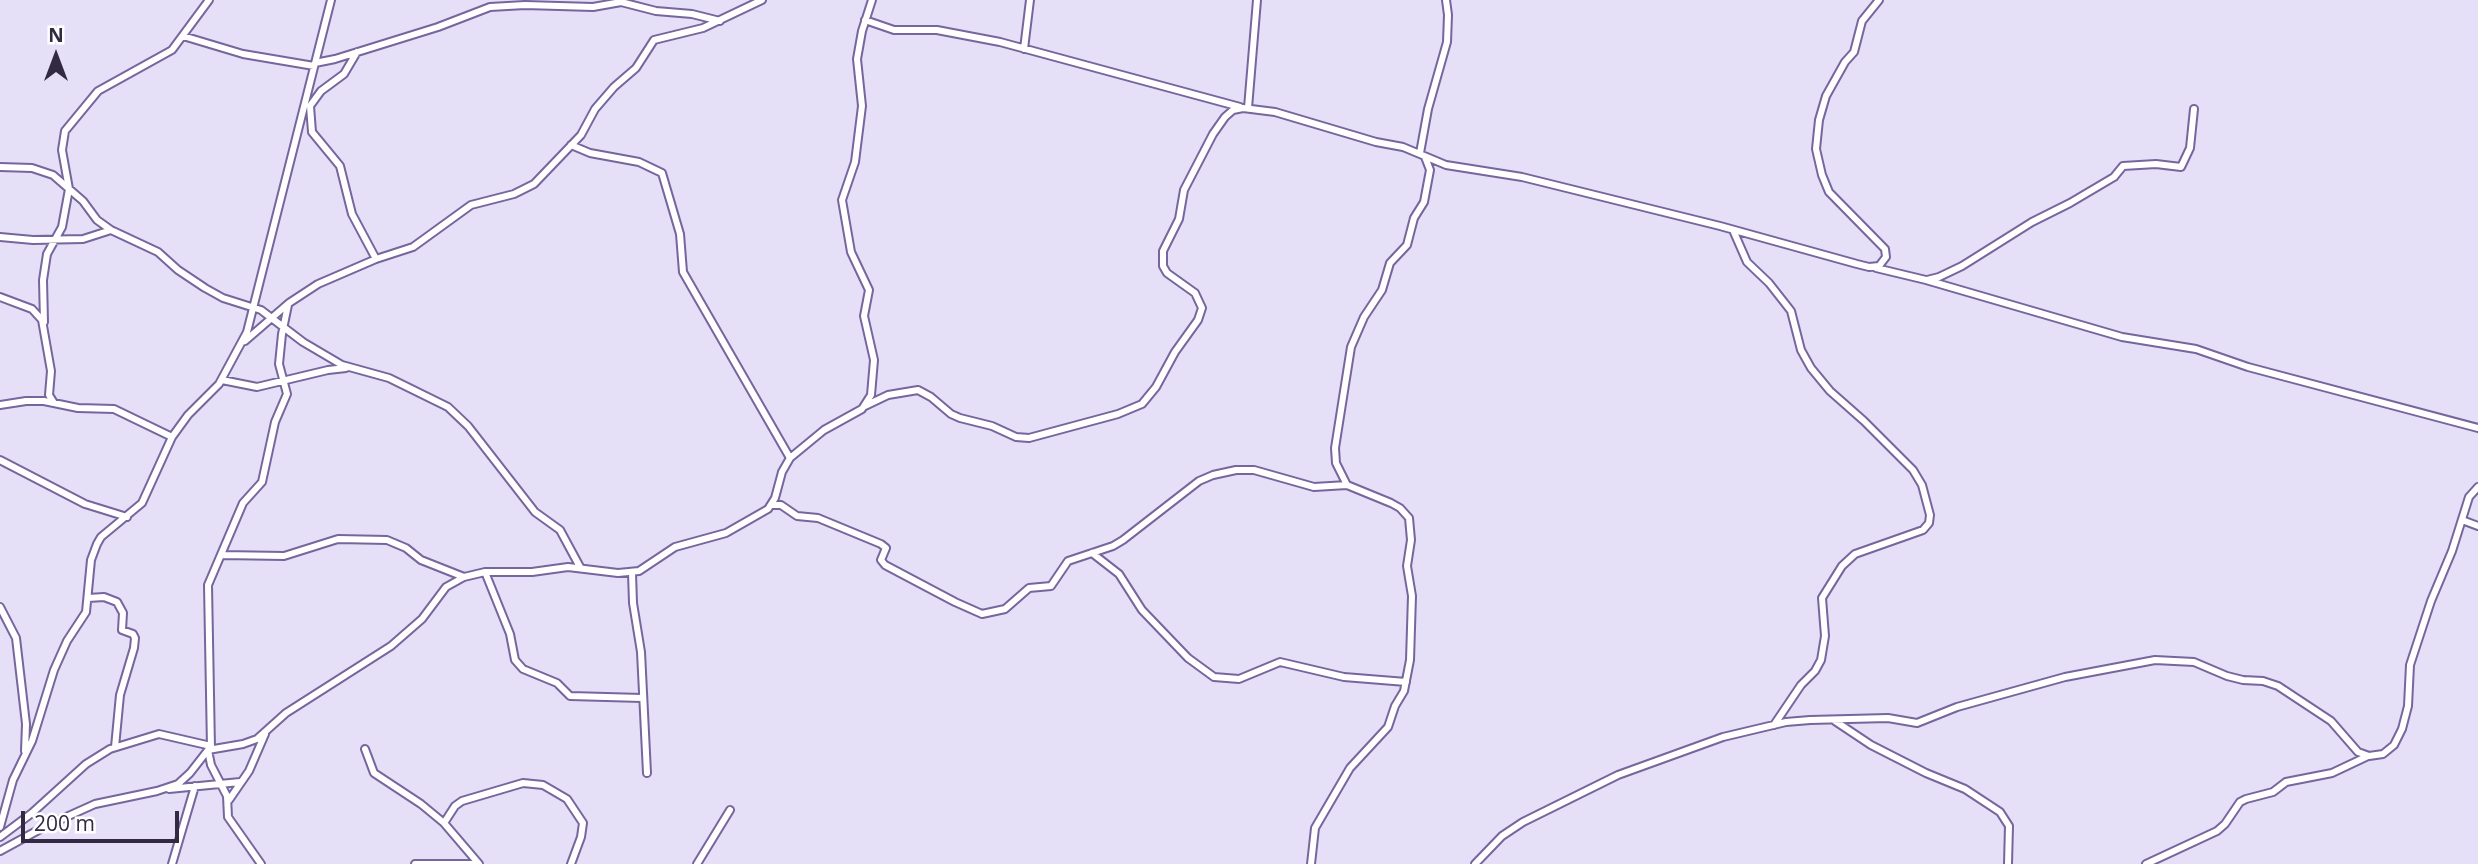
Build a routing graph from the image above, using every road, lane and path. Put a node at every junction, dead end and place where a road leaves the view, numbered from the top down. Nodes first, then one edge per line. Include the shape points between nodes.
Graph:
1 (209, 0) edge
2 (331, 0) edge
3 (761, 0) edge
4 (872, 0) edge
5 (1030, 0) edge
6 (1257, 0) edge
7 (1446, 0) edge
8 (1879, 0) edge
9 (719, 20) junction
10 (865, 20) junction
11 (183, 36) junction
12 (1024, 48) junction
13 (357, 52) junction
14 (315, 64) junction
15 (310, 106) junction
16 (1247, 108) junction
17 (2194, 109) dead end
18 (304, 113) junction
19 (571, 145) junction
20 (1421, 153) junction
21 (0, 167) edge
22 (69, 188) junction
23 (111, 230) junction
24 (1733, 230) junction
25 (0, 237) edge
26 (55, 240) junction
27 (376, 259) junction
28 (1871, 267) junction
29 (1926, 280) junction
30 (0, 297) edge
31 (289, 303) junction
32 (255, 307) junction
33 (273, 317) junction
34 (44, 322) dead end
35 (284, 325) junction
36 (243, 342) junction
37 (349, 368) junction
38 (222, 380) junction
39 (284, 381) junction
40 (54, 402) junction
41 (0, 405) edge
42 (865, 406) junction
43 (2478, 428) edge
44 (172, 437) junction
45 (790, 458) junction
46 (0, 460) edge
47 (1347, 485) junction
48 (2478, 487) edge
49 (772, 505) junction
50 (127, 517) junction
51 (2462, 520) junction
52 (2478, 526) edge
53 (1091, 553) junction
54 (222, 555) junction
55 (580, 566) junction
56 (485, 572) junction
57 (632, 573) junction
58 (464, 577) junction
59 (88, 598) junction
60 (0, 607) edge
61 (1406, 682) junction
62 (642, 698) junction
63 (1834, 719) junction
64 (1774, 725) junction
65 (266, 731) junction
66 (115, 747) junction
67 (210, 748) junction
68 (365, 750) dead end
69 (2369, 756) junction
70 (24, 758) junction
71 (647, 773) dead end
72 (240, 782) junction
73 (222, 785) junction
74 (195, 786) junction
75 (157, 791) junction
76 (228, 802) junction
77 (730, 810) dead end
78 (444, 823) junction
79 (0, 827) edge
80 (0, 837) edge
81 (0, 851) edge
82 (172, 864) edge
83 (261, 864) edge
84 (415, 864) edge
85 (478, 864) edge
86 (571, 864) edge
87 (697, 864) edge
88 (1311, 864) edge
89 (1475, 864) edge
90 (2008, 864) edge
91 (2146, 864) edge

1 - 11 street
2 - 14 street
3 - 9 street
4 - 10 street
5 - 12 street
6 - 16 street
7 - 20 street via 1447,42
8 - 28 street via 1862,21 1854,52 1826,96 1816,149 1829,192 1885,249 1884,263
9 - 13 street via 621,2 593,7 499,6
9 - 19 street via 654,40
10 - 12 street via 894,30 937,30
10 - 42 street via 857,59 862,106 857,152 842,200 851,252 869,290 864,322 874,369
11 - 14 street via 243,54
11 - 22 street via 165,55 98,91 69,125 62,139
12 - 16 street
13 - 14 street
13 - 15 street via 344,74
14 - 18 street
15 - 18 street
15 - 27 street via 312,132 340,166 352,214
16 - 20 street
16 - 42 street via 1224,117 1184,190 1179,219 1163,251 1163,266 1195,293 1202,308 1142,404 1029,438 960,418 918,390
17 - 29 street via 2183,166 2123,166 2114,177 1962,266
18 - 32 street
19 - 27 street via 526,189 471,205 417,245
19 - 45 street via 639,162 663,173 680,234 683,272
20 - 24 street via 1446,165 1521,177
20 - 47 street via 1430,170 1424,202 1407,245 1390,263 1382,290 1351,347 1335,448 1336,463
21 - 22 street via 44,171
22 - 23 street
22 - 26 street
23 - 26 street
23 - 32 street via 158,252 223,298
24 - 28 street
24 - 64 street via 1746,262 1791,311 1811,368 1913,470 1930,515 1928,525 1918,533 1855,554 1842,566 1822,598 1825,636 1821,660
25 - 26 street
26 - 34 street via 47,254 43,281
27 - 31 street via 318,284
28 - 29 street
29 - 43 street via 2122,337 2196,349
30 - 40 street via 32,309 42,320 51,371 49,395
31 - 33 street
31 - 35 street
32 - 33 street
32 - 36 street
33 - 35 street
33 - 36 street
35 - 37 street
35 - 39 street via 279,364
36 - 38 street
37 - 39 street
37 - 55 street via 389,378 453,410 535,512 560,530
38 - 39 street via 257,387
38 - 44 street
39 - 54 street via 287,394 275,422 262,482 243,503
40 - 41 street
40 - 44 street via 123,411
42 - 45 street via 824,430
44 - 50 street via 142,503
45 - 49 street
46 - 50 street via 85,504
47 - 53 street via 1314,487 1265,472 1227,471 1199,481 1123,540
47 - 61 street via 1391,503 1409,518 1407,566 1412,609
48 - 51 street via 2469,497
49 - 53 street via 878,542 886,548 881,560 886,565 982,614 1004,609 1029,588 1051,586 1068,561
49 - 57 street via 726,533 675,547
50 - 59 street via 97,544
51 - 52 street
51 - 69 street via 2410,665 2402,729 2389,750
53 - 61 street via 1119,574 1142,610 1188,658 1214,677 1240,679 1280,662 1343,677
54 - 58 street via 284,556 338,538 387,540
54 - 67 street via 208,585
55 - 56 street
55 - 57 street
56 - 58 street
56 - 62 street via 510,634 515,660 523,669 556,683 570,696
57 - 62 street
58 - 65 street via 446,587 422,618 391,646 286,713
59 - 66 street via 104,597 117,603 123,614 122,631 135,638 120,695
59 - 70 street via 86,612 54,670
60 - 70 street via 16,638 26,724
61 - 88 street via 1388,727 1350,768 1315,828
62 - 71 street
63 - 64 street
63 - 69 street via 1888,718 1917,723 2065,677 2155,660 2184,660 2227,676 2278,686 2330,721 2358,752
63 - 90 street via 1871,744 1965,789 2000,812 2009,826
64 - 89 street via 1713,740 1604,782 1512,828
65 - 67 street via 251,742
65 - 72 street
66 - 67 street via 159,734
66 - 80 street via 86,764
67 - 73 street via 211,765
67 - 75 street via 183,780
68 - 78 street via 374,773
69 - 91 street via 2332,773 2286,782 2273,792 2246,799 2217,831
70 - 79 street
72 - 73 street
72 - 76 street
73 - 74 street
73 - 76 street
74 - 75 street
74 - 82 street
75 - 81 street via 95,804
76 - 83 street via 229,819
77 - 87 street
78 - 85 street
78 - 86 street via 462,802 523,783 543,785 567,799 583,823
84 - 85 street

